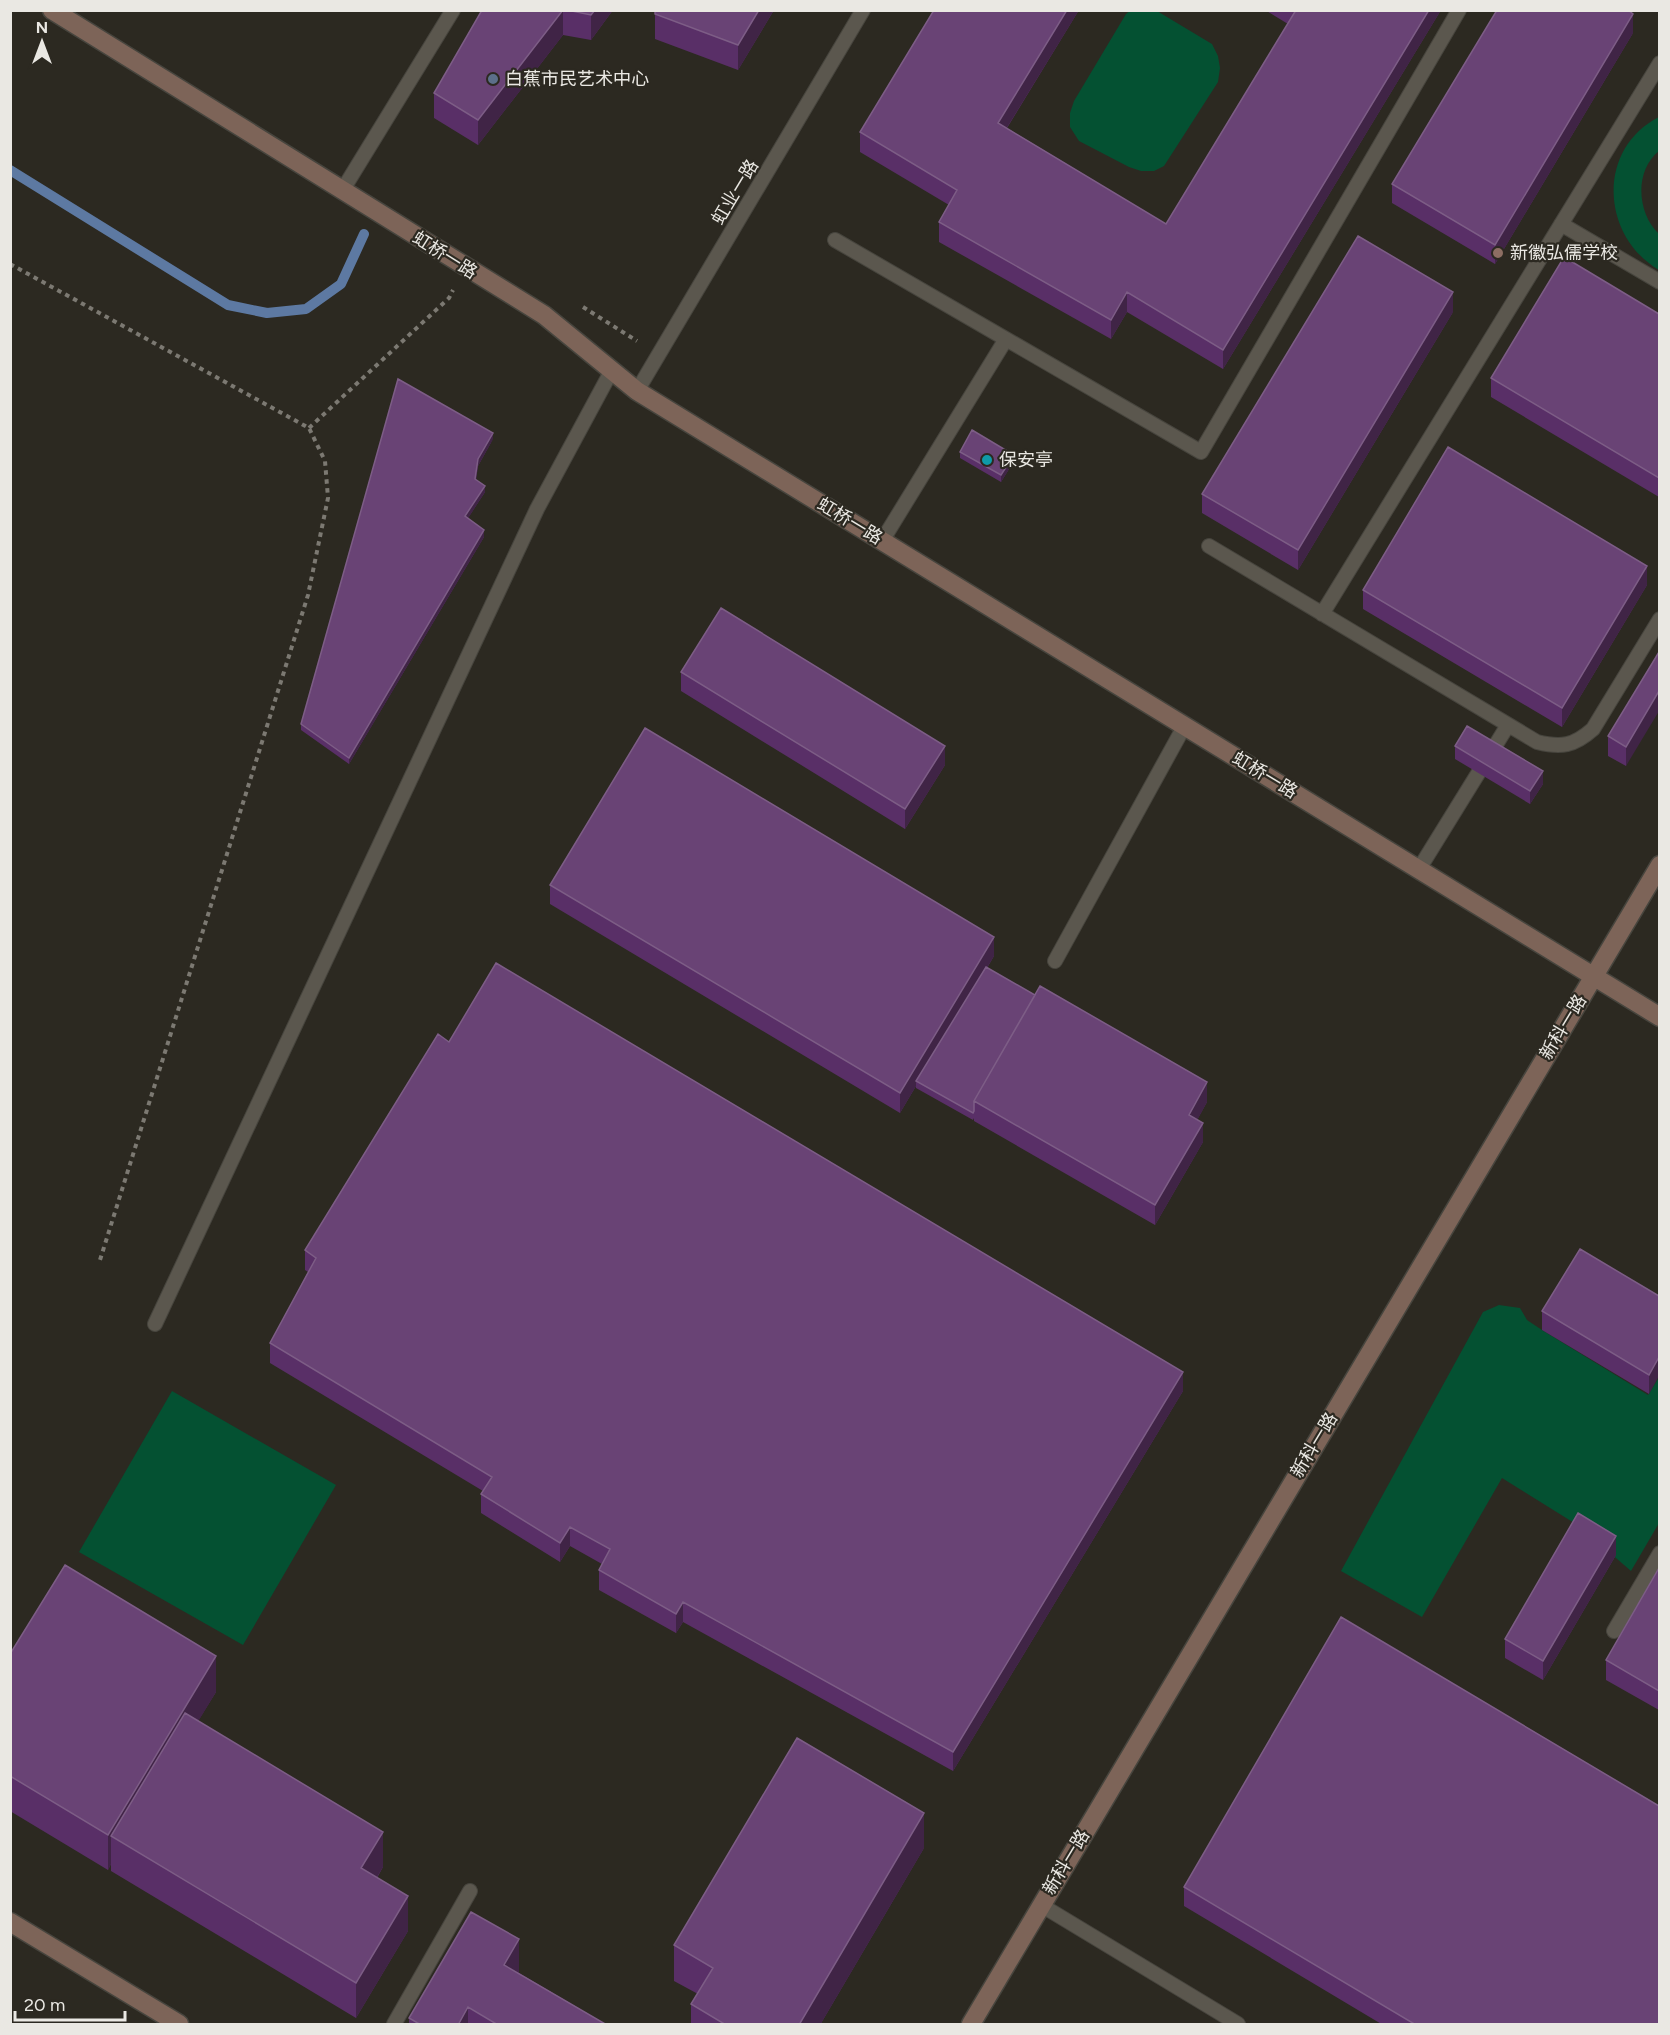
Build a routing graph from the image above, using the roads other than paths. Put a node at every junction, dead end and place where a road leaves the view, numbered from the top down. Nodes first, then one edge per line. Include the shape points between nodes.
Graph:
1 (52, 10) edge
2 (453, 10) edge
3 (863, 10) edge
4 (1459, 10) edge
5 (1659, 63) edge
6 (342, 191) junction
7 (1561, 224) junction
8 (835, 240) dead end
9 (1659, 282) edge
10 (1006, 339) junction
11 (612, 370) junction
12 (637, 391) junction
13 (882, 541) junction
14 (1209, 546) dead end
15 (1322, 614) junction
16 (1659, 619) edge
17 (1185, 725) junction
18 (1508, 725) junction
19 (1659, 865) edge
20 (1419, 869) junction
21 (1054, 961) dead end
22 (1594, 975) junction
23 (1659, 1017) edge
24 (155, 1324) dead end
25 (1659, 1553) edge
26 (1614, 1631) dead end
27 (470, 1891) dead end
28 (1041, 1905) junction
29 (10, 1922) edge
30 (179, 2025) edge
31 (394, 2025) edge
32 (971, 2025) edge
33 (1238, 2025) edge

1 - 6 street, 虹桥一路
2 - 6 lane
3 - 12 lane, 虹业一路
4 - 10 lane via 1201,452
5 - 7 lane
6 - 11 street, 虹桥一路 via 544,315
7 - 9 lane
7 - 15 lane
8 - 10 lane
10 - 13 lane
11 - 12 street, 虹桥一路
11 - 24 lane via 537,509
12 - 13 street, 虹桥一路
13 - 17 street, 虹桥一路
14 - 15 lane
15 - 18 lane
16 - 18 lane via 1593,729 1582,739 1552,746
17 - 20 street, 虹桥一路
17 - 21 lane
18 - 20 lane
19 - 22 street, 新科一路
20 - 22 street, 虹桥一路
22 - 23 street, 虹桥一路
22 - 28 street, 新科一路
25 - 26 lane
27 - 31 lane
28 - 32 street, 新科一路
28 - 33 lane
29 - 30 street

